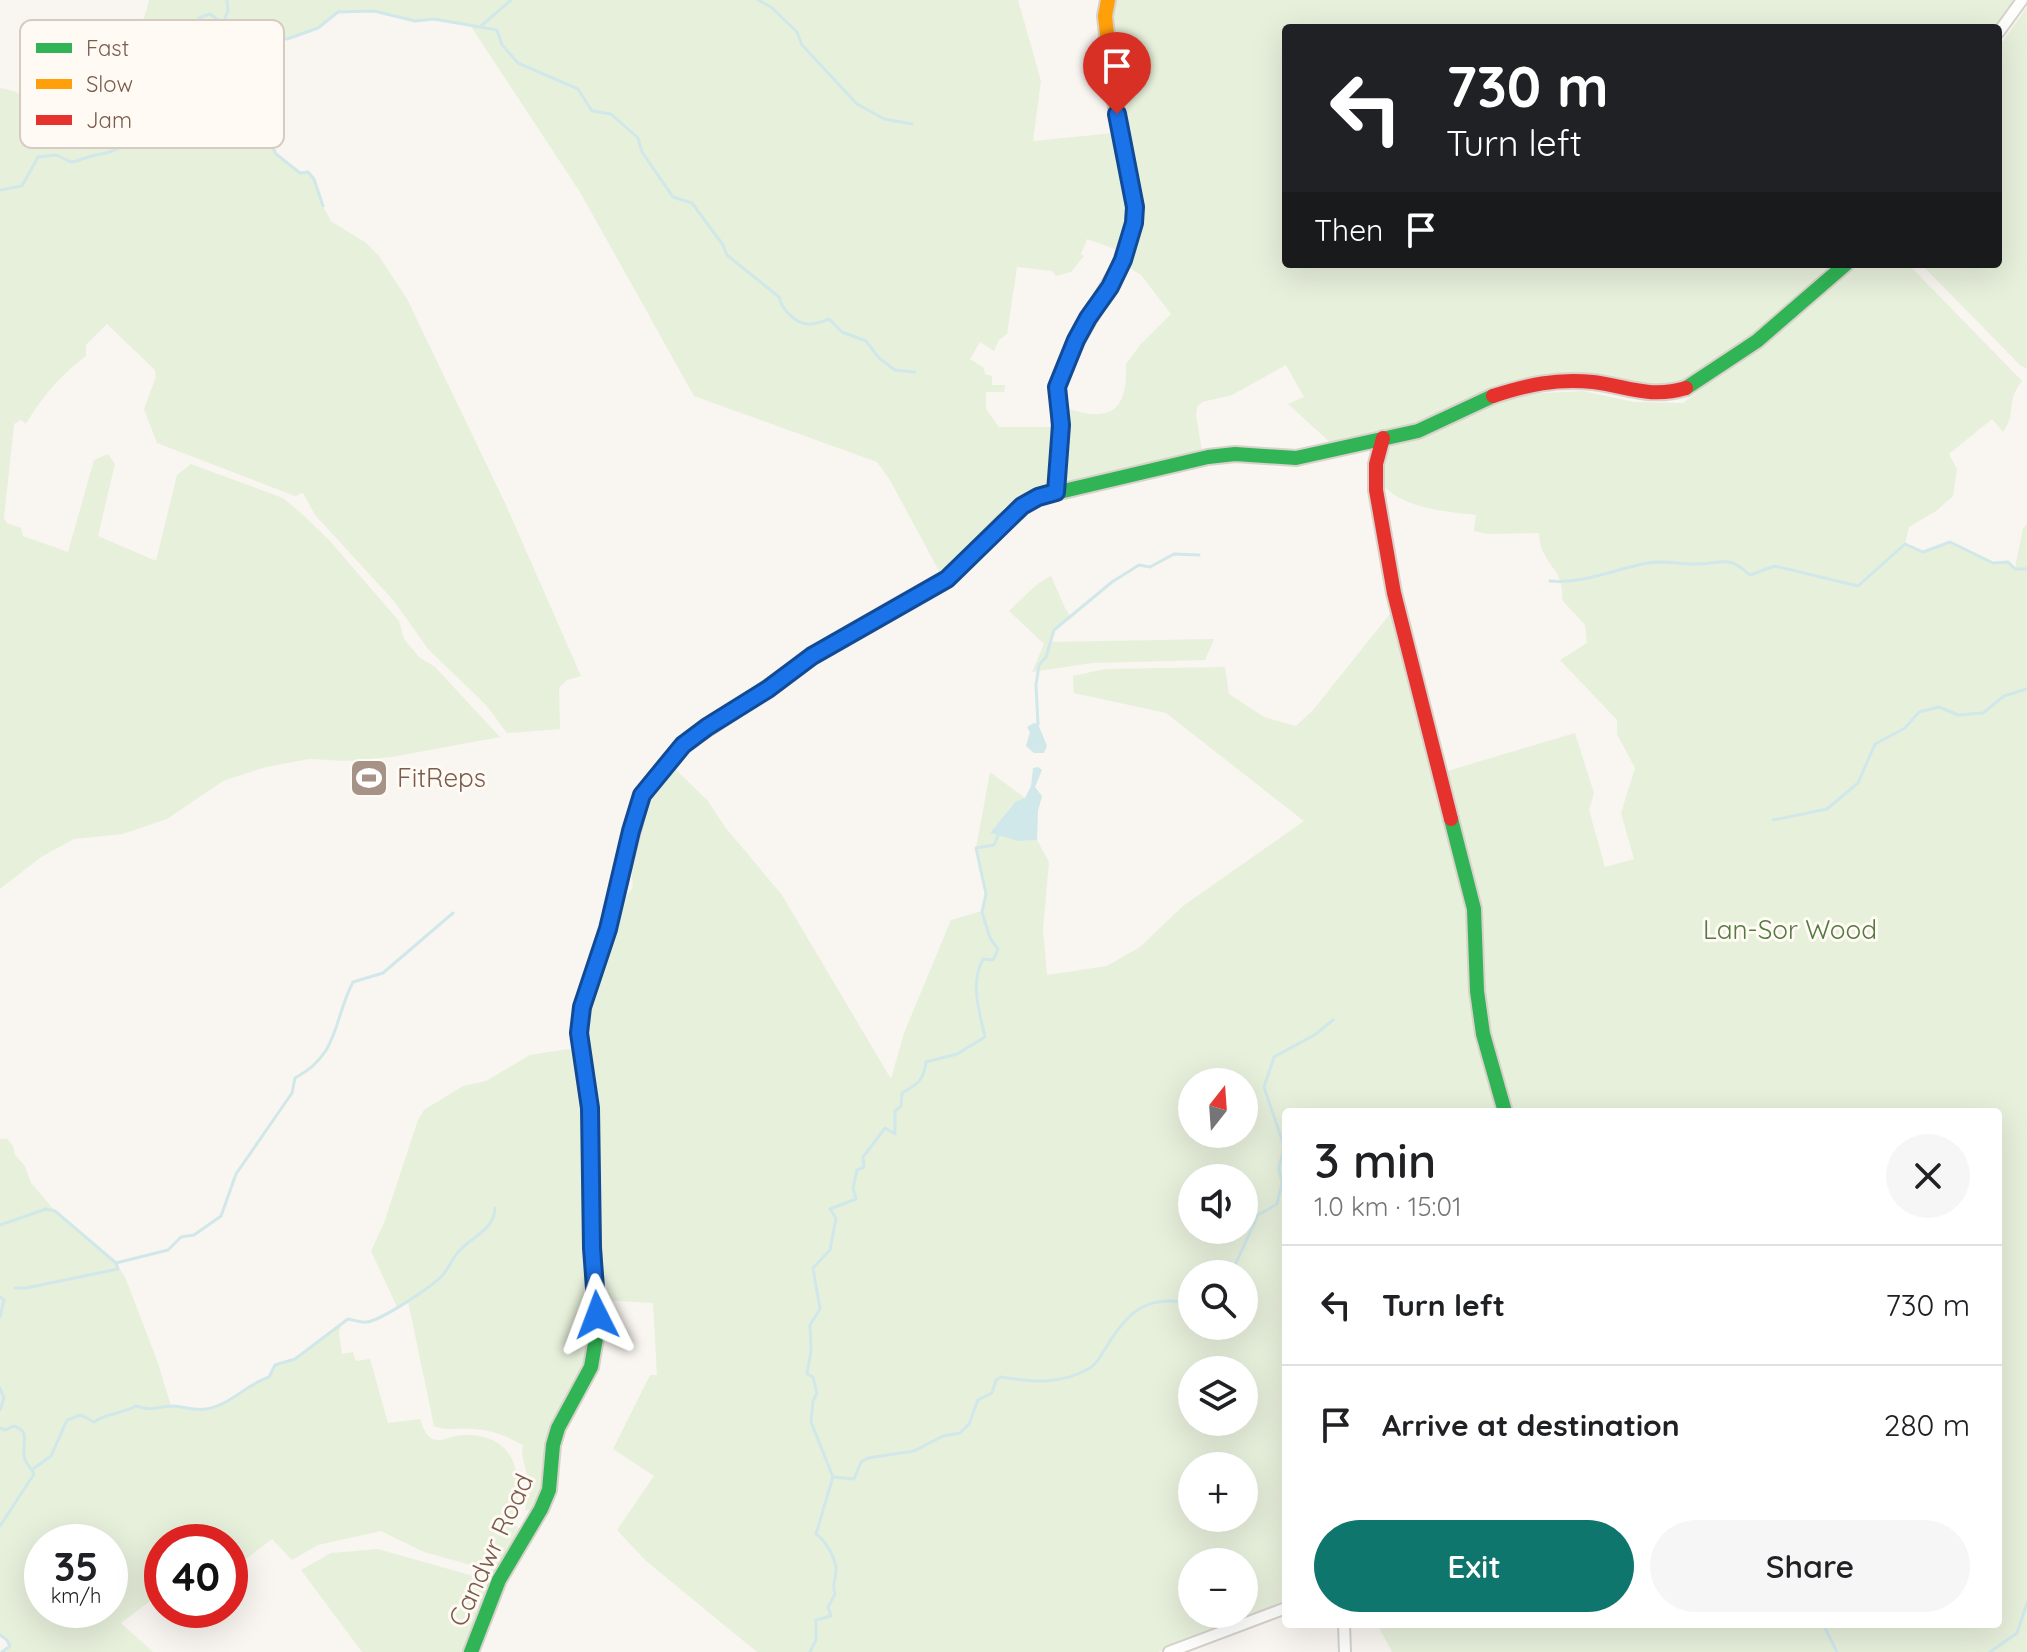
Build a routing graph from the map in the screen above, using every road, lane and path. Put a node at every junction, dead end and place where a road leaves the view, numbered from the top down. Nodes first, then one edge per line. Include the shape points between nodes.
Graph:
1 (1108, 0) edge
2 (2022, 0) edge
3 (2002, 28) edge
4 (1841, 268) edge
5 (1383, 438) junction
6 (1056, 492) junction
7 (1504, 1108) edge
8 (1282, 1610) edge
9 (1344, 1628) edge
10 (471, 1652) edge
11 (1169, 1652) edge
12 (1345, 1652) edge

1 - 6 street via 1113,91 1134,223 1123,260 1076,340 1057,387 1061,425
2 - 3 street
4 - 5 street, Candwr Road via 1757,341 1688,387 1640,393 1595,382 1535,383 1483,399 1427,428
5 - 6 street, Candwr Road via 1296,458 1208,457
5 - 7 street via 1376,490 1394,593 1474,909 1483,1034
6 - 10 street, Candwr Road via 1022,506 947,579 812,656 707,727 683,745 642,795 579,1033 590,1108 597,1299 591,1367 558,1428 549,1490 499,1580
8 - 11 street
9 - 12 street

